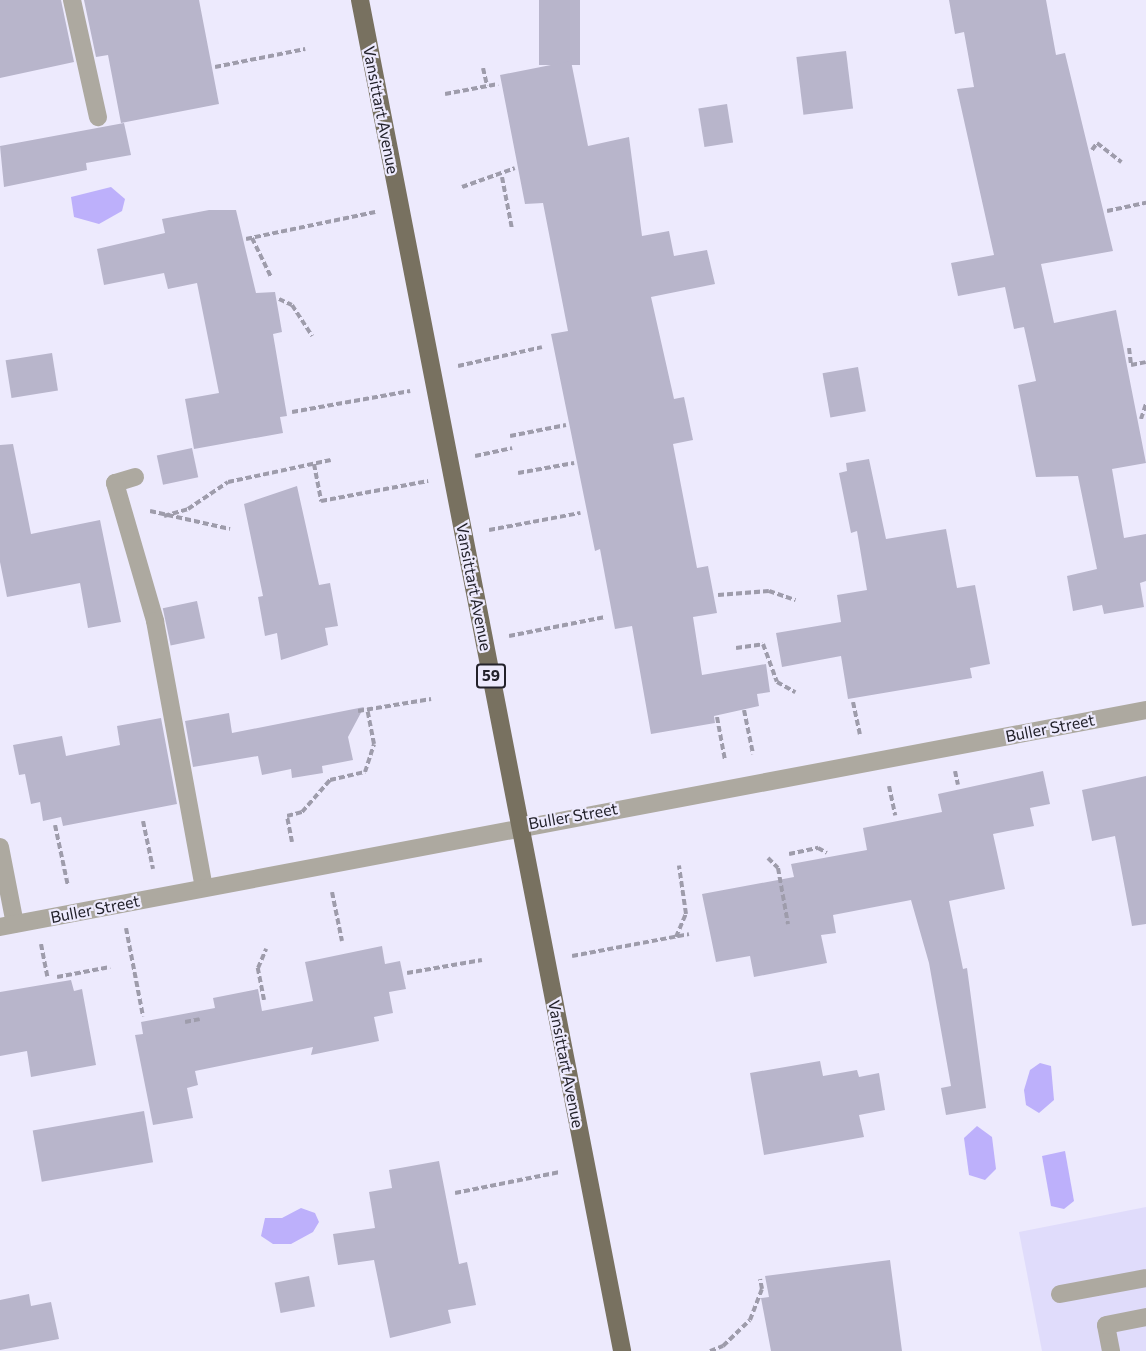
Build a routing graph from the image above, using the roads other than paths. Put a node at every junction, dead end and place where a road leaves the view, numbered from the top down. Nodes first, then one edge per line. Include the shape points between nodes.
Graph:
1 (72, 0) edge
2 (360, 0) edge
3 (98, 117) dead end
4 (135, 477) dead end
5 (1146, 710) edge
6 (520, 826) junction
7 (0, 847) edge
8 (204, 888) junction
9 (8, 926) edge
10 (1146, 1278) edge
11 (1060, 1294) dead end
12 (1146, 1317) edge
13 (622, 1351) edge
14 (1111, 1351) edge

1 - 3 street
2 - 6 main road, Vansittart Avenue / 59
4 - 8 street via 115,483 155,621
5 - 6 street, Buller Street
6 - 8 street, Buller Street
6 - 13 main road, Vansittart Avenue / 59
7 - 9 street
8 - 9 street, Buller Street
10 - 11 street
12 - 14 street via 1106,1325

